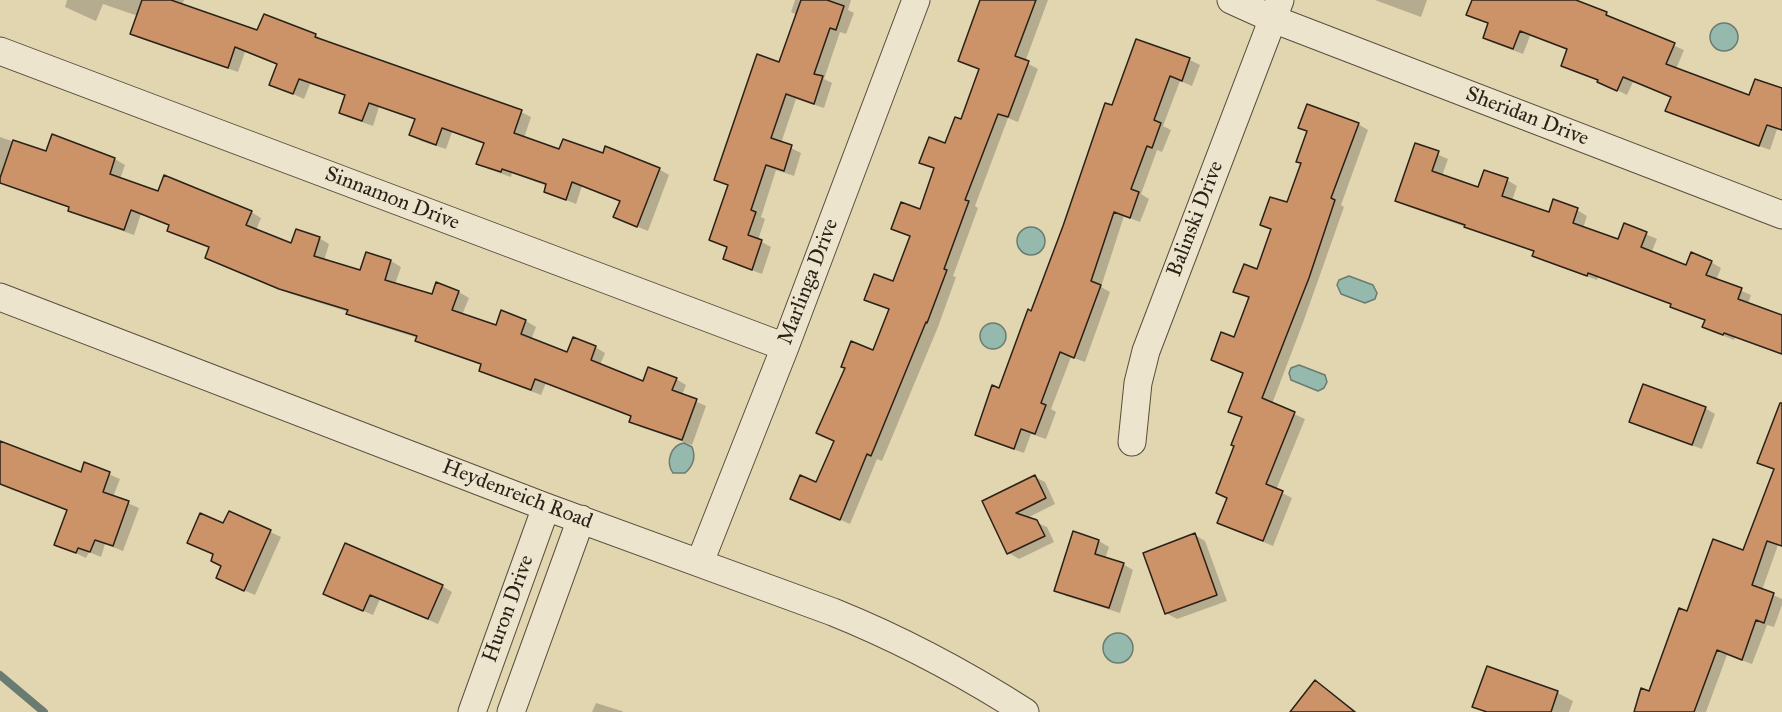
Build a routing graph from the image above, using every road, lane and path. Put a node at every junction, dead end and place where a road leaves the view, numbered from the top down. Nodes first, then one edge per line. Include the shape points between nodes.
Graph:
1 (916, 0) edge
2 (1231, 0) edge
3 (1276, 9) edge
4 (0, 51) edge
5 (1782, 215) edge
6 (0, 297) edge
7 (785, 347) junction
8 (1132, 442) dead end
9 (546, 507) junction
10 (581, 519) junction
11 (700, 562) junction
12 (474, 711) edge
13 (511, 712) edge
14 (1025, 712) edge

1 - 7 street, Marlinga Drive
2 - 3 street, Sheridan Drive
3 - 5 street, Sheridan Drive
3 - 8 street, Balinski Drive via 1146,351 1138,383
4 - 7 street, Sinnamon Drive
6 - 9 street, Heydenreich Road
7 - 11 street, Marlinga Drive
9 - 10 street, Heydenreich Road
9 - 12 street, Huron Drive
10 - 11 street, Heydenreich Road
10 - 13 street, Huron Drive
11 - 14 street, Heydenreich Road via 873,628

